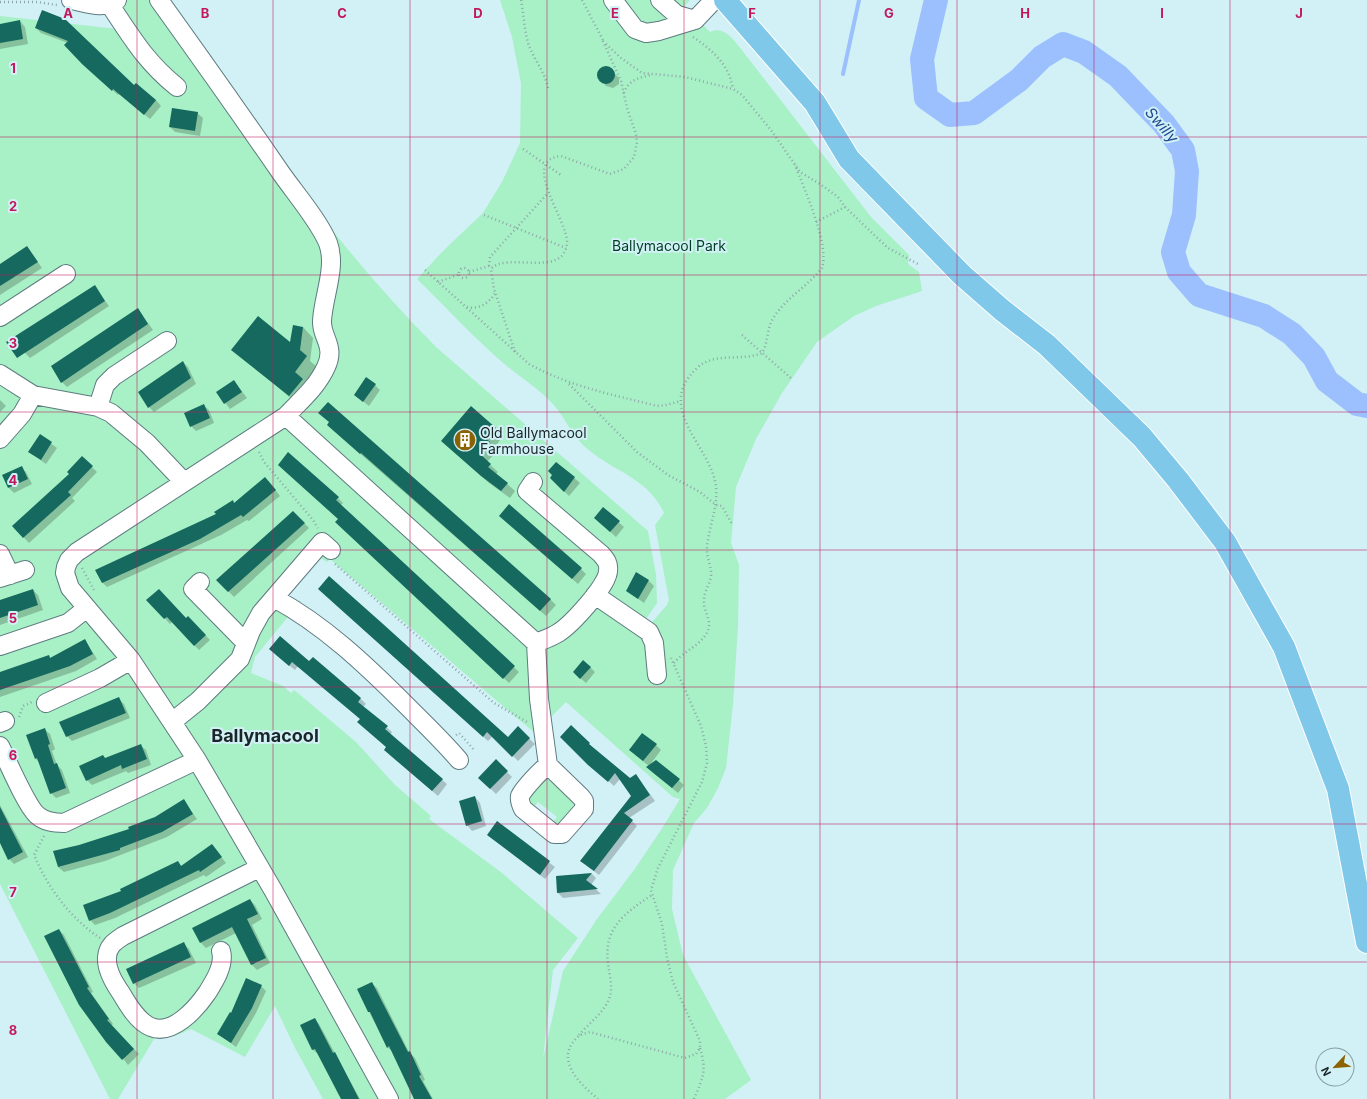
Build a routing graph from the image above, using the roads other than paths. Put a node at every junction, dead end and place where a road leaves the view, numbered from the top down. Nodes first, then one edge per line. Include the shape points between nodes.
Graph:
1 (159, 0) edge
2 (613, 0) edge
3 (656, 0) edge
4 (660, 0) edge
5 (714, 0) edge
6 (725, 0) edge
7 (67, 3) edge
8 (114, 3) edge
9 (695, 20) junction
10 (667, 29) junction
11 (177, 87) dead end
12 (66, 274) dead end
13 (0, 317) edge
14 (167, 341) dead end
15 (0, 374) edge
16 (33, 395) junction
17 (98, 407) junction
18 (286, 416) junction
19 (0, 439) edge
20 (184, 482) junction
21 (533, 482) dead end
22 (331, 550) road end
23 (0, 554) edge
24 (12, 574) edge
25 (200, 582) dead end
26 (595, 595) junction
27 (274, 598) junction
28 (91, 600) junction
29 (246, 643) junction
30 (536, 643) junction
31 (0, 646) edge
32 (131, 660) junction
33 (657, 675) dead end
34 (42, 702) road end
35 (172, 722) junction
36 (0, 746) edge
37 (197, 760) junction
38 (459, 760) dead end
39 (548, 765) dead end
40 (259, 868) junction
41 (1367, 942) edge
42 (221, 951) dead end
43 (389, 1099) edge

1 - 18 street via 323,234 330,253 322,320 317,330 328,339 329,353 326,366 317,382
2 - 10 street via 635,29 646,33
3 - 10 street
4 - 9 street via 677,15
5 - 9 street
6 - 41 main road via 815,104 849,159 962,275 1047,345 1137,432 1178,480 1225,542 1284,647 1338,789
7 - 8 street
8 - 11 street via 141,52
9 - 10 street
12 - 13 street
14 - 17 street via 114,376 105,385
15 - 16 street
16 - 17 street
16 - 19 street via 22,414
17 - 20 street via 111,413 147,443
18 - 20 street
18 - 30 street
20 - 28 street via 68,560 65,572 70,588
21 - 26 street via 527,491 607,561 605,581
22 - 27 street via 322,542
23 - 24 street
25 - 29 street via 193,589
26 - 30 street via 570,624 558,633
26 - 33 street via 649,632 654,643
27 - 29 street via 261,613
27 - 38 street via 295,609 371,670
28 - 31 street via 68,623
28 - 32 street
29 - 35 street via 240,659 219,682
30 - 39 street via 539,699
32 - 34 street via 100,678
32 - 35 street
35 - 37 street
36 - 37 street via 28,802 37,815 51,823 64,823
37 - 40 street
40 - 42 street via 123,936 111,946 107,958 108,968 126,1002 146,1024 157,1029 175,1024 201,1002 222,963
40 - 43 street

